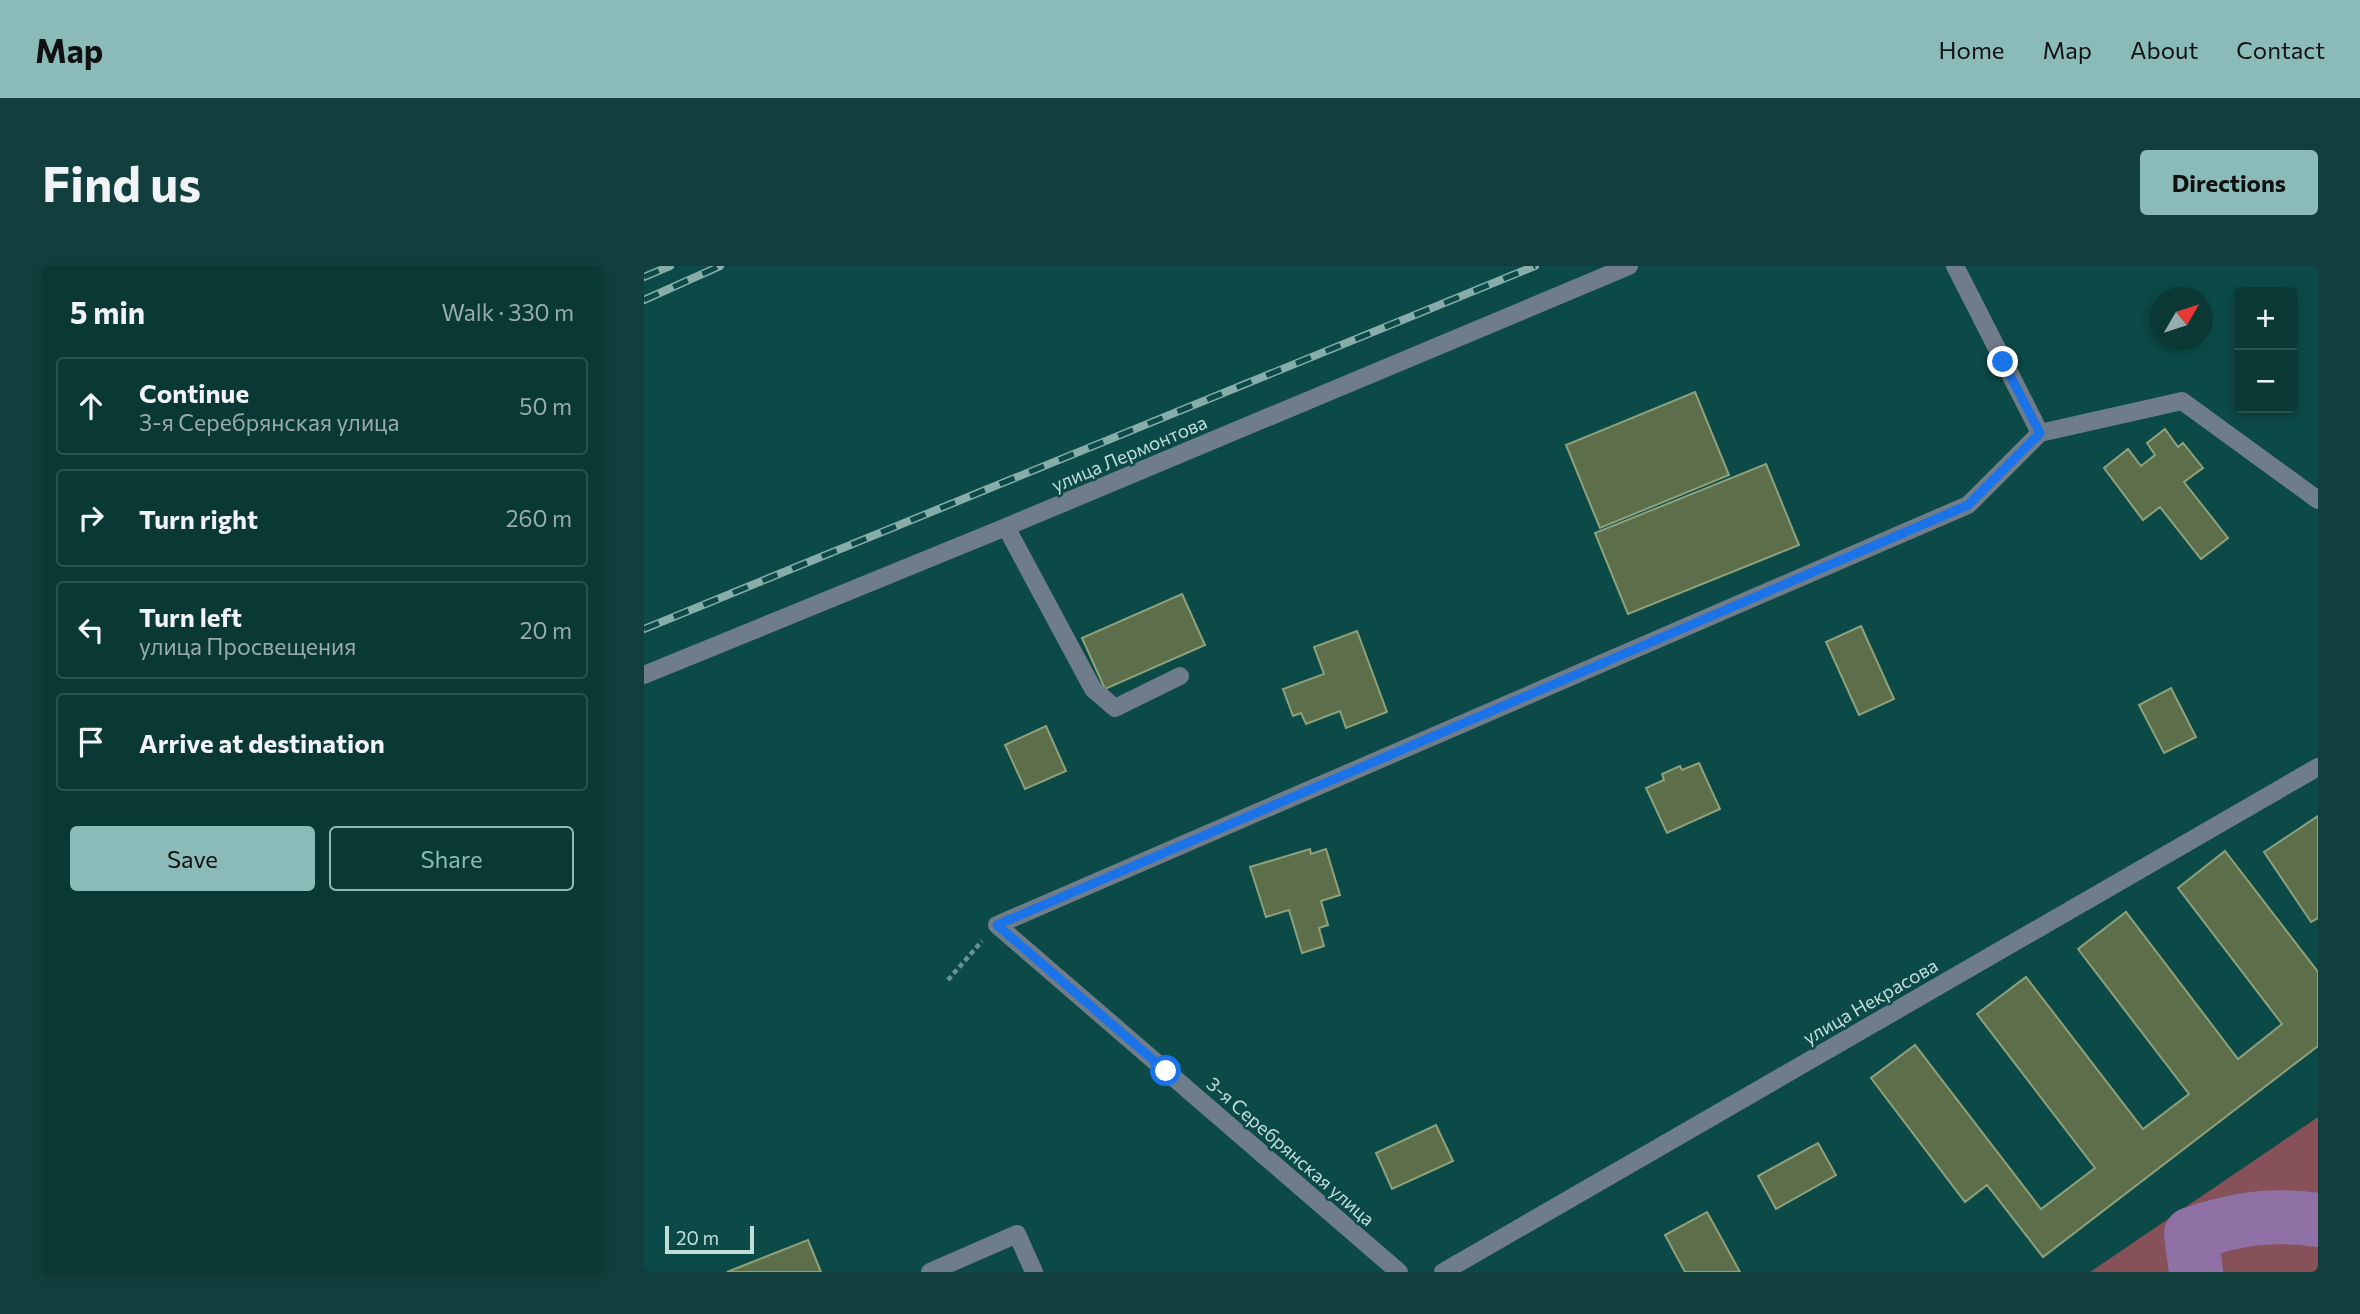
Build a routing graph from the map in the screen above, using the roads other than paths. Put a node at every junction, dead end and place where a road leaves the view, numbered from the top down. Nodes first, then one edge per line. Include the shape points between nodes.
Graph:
1 (1629, 266) edge
2 (1955, 266) edge
3 (2040, 433) junction
4 (2318, 500) edge
5 (1006, 527) junction
6 (644, 675) edge
7 (1180, 676) dead end
8 (2318, 767) edge
9 (930, 1272) edge
10 (1034, 1272) edge
11 (1399, 1272) edge
12 (1443, 1272) edge

1 - 5 street, улица Лермонтова
2 - 3 street
3 - 4 street via 2182,401
3 - 11 street, 3-я Серебрянская улица via 1968,505 997,925
5 - 6 street, улица Лермонтова
5 - 7 street via 1093,690 1115,708
8 - 12 street, улица Некрасова
9 - 10 street via 1017,1234

